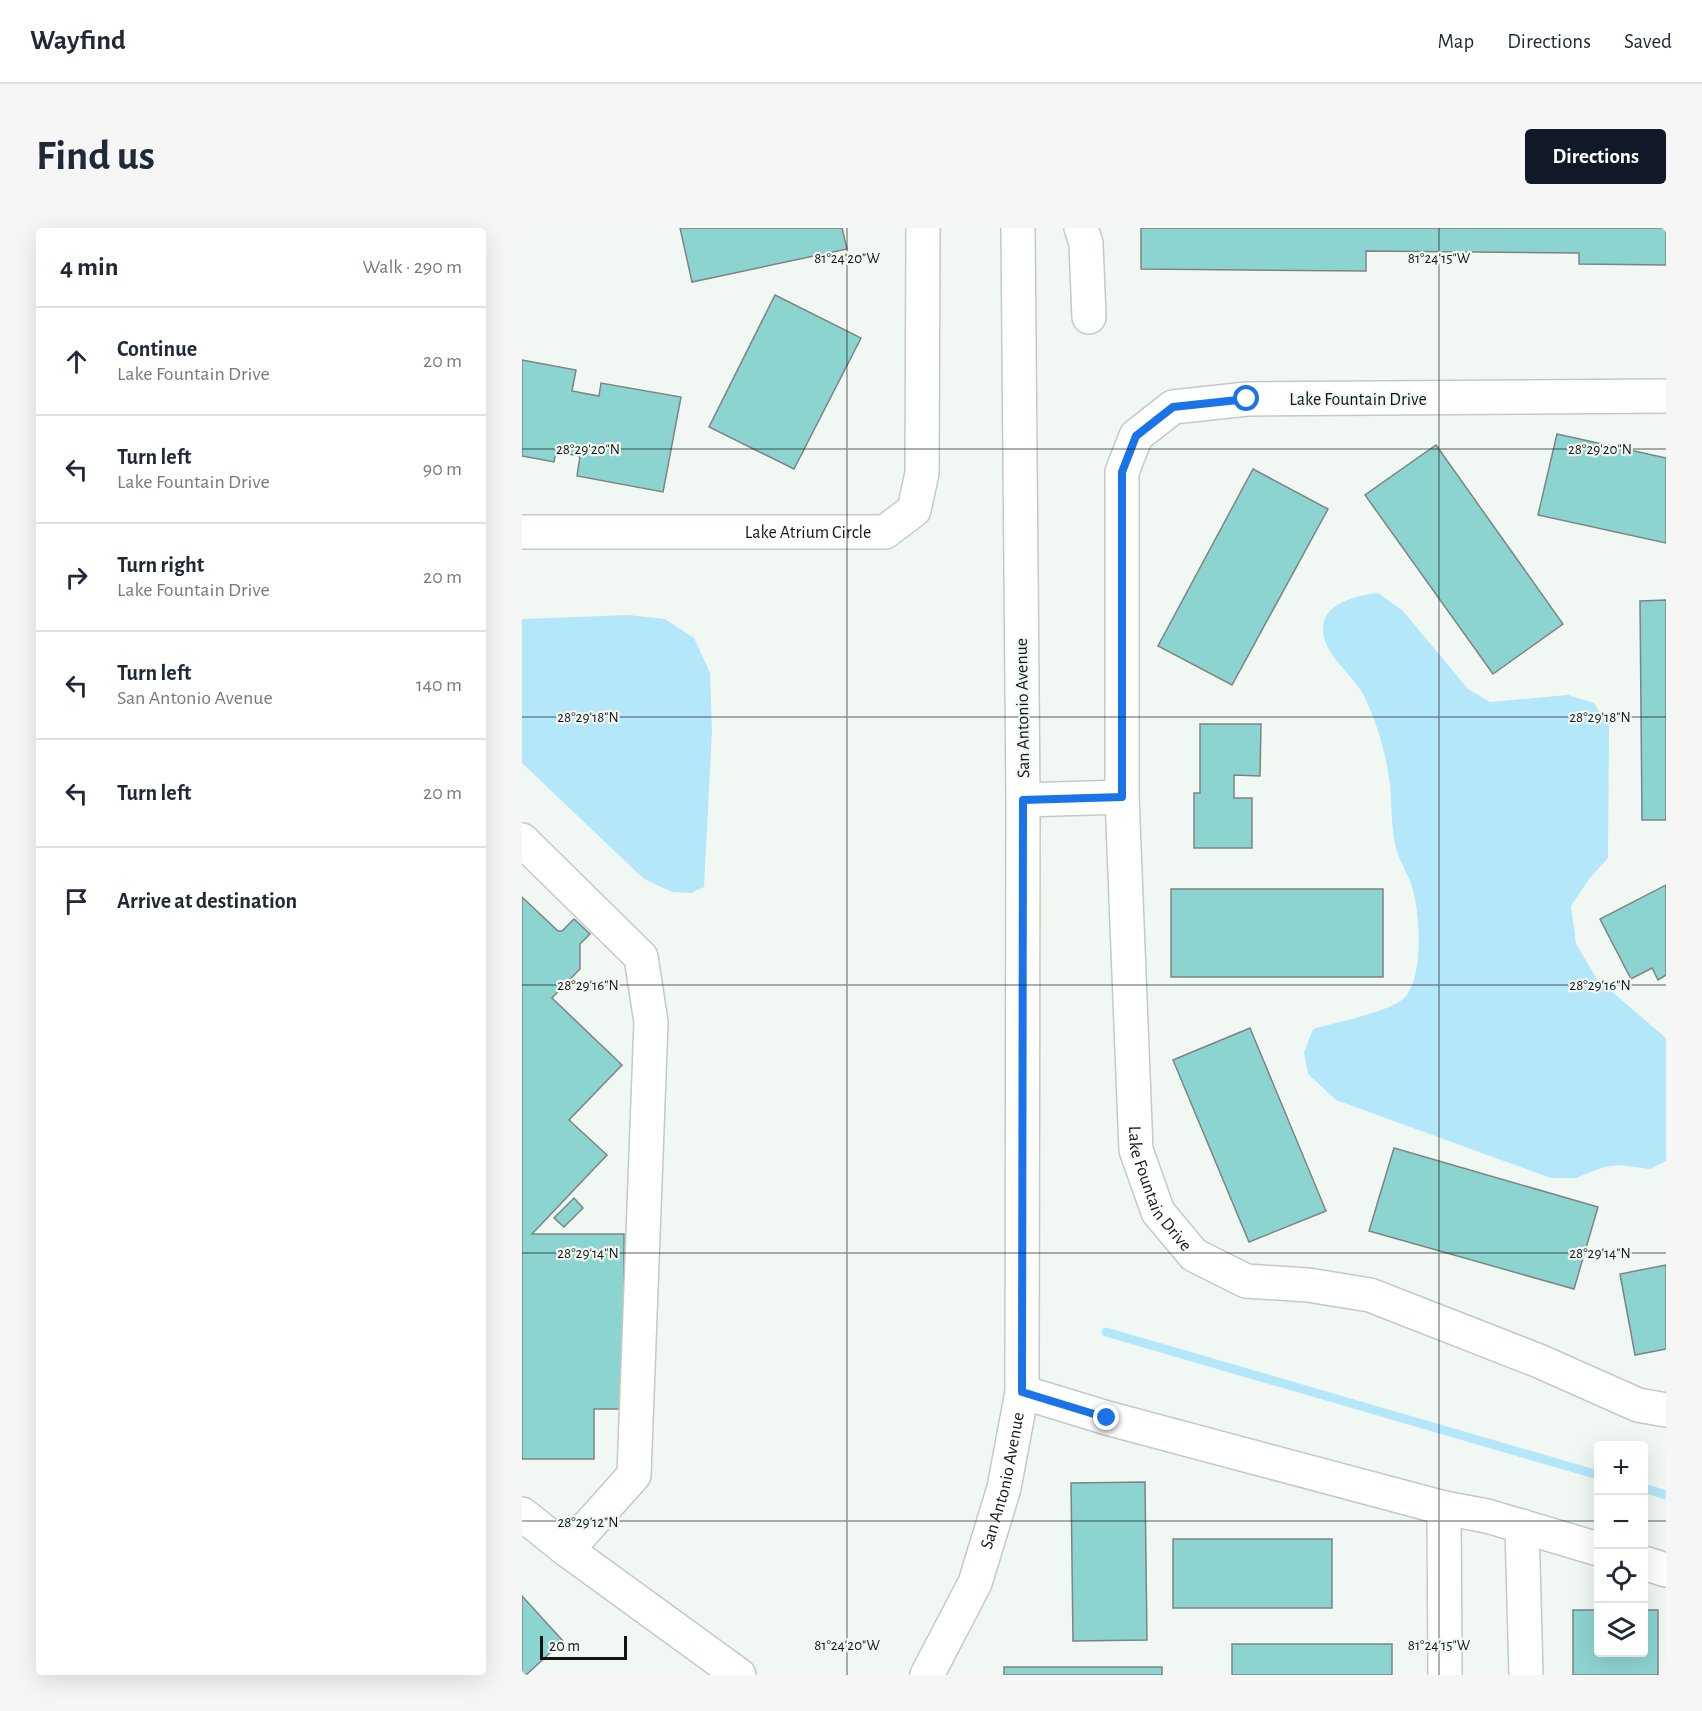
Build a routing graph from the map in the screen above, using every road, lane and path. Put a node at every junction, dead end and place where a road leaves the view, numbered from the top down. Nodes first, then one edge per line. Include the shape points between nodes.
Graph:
1 (923, 228) edge
2 (1018, 228) edge
3 (1081, 228) edge
4 (1089, 317) dead end
5 (1666, 396) edge
6 (522, 532) edge
7 (1122, 797) junction
8 (1023, 800) junction
9 (522, 840) edge
10 (1022, 1392) junction
11 (1666, 1410) edge
12 (1444, 1508) junction
13 (522, 1514) edge
14 (1522, 1526) junction
15 (1594, 1548) edge
16 (567, 1550) junction
17 (1648, 1564) edge
18 (1666, 1570) edge
19 (739, 1675) edge
20 (927, 1675) edge
21 (1444, 1675) edge
22 (1526, 1675) edge

1 - 6 street, Lake Atrium Circle via 922,473 914,510 885,532
2 - 8 street, San Antonio Avenue
3 - 4 street via 1086,243
5 - 7 street, Lake Fountain Drive via 1239,400 1173,407 1136,436 1122,472
7 - 8 street
7 - 11 street, Lake Fountain Drive via 1136,1150 1158,1212 1194,1255 1246,1281 1370,1295 1539,1361 1638,1405
8 - 10 street, San Antonio Avenue
9 - 16 street via 641,957 651,1022 634,1475
10 - 12 street
10 - 20 street, San Antonio Avenue via 1004,1488 975,1583
12 - 14 street
12 - 21 street
13 - 16 street
14 - 15 street
14 - 22 street
16 - 19 street
17 - 18 street

